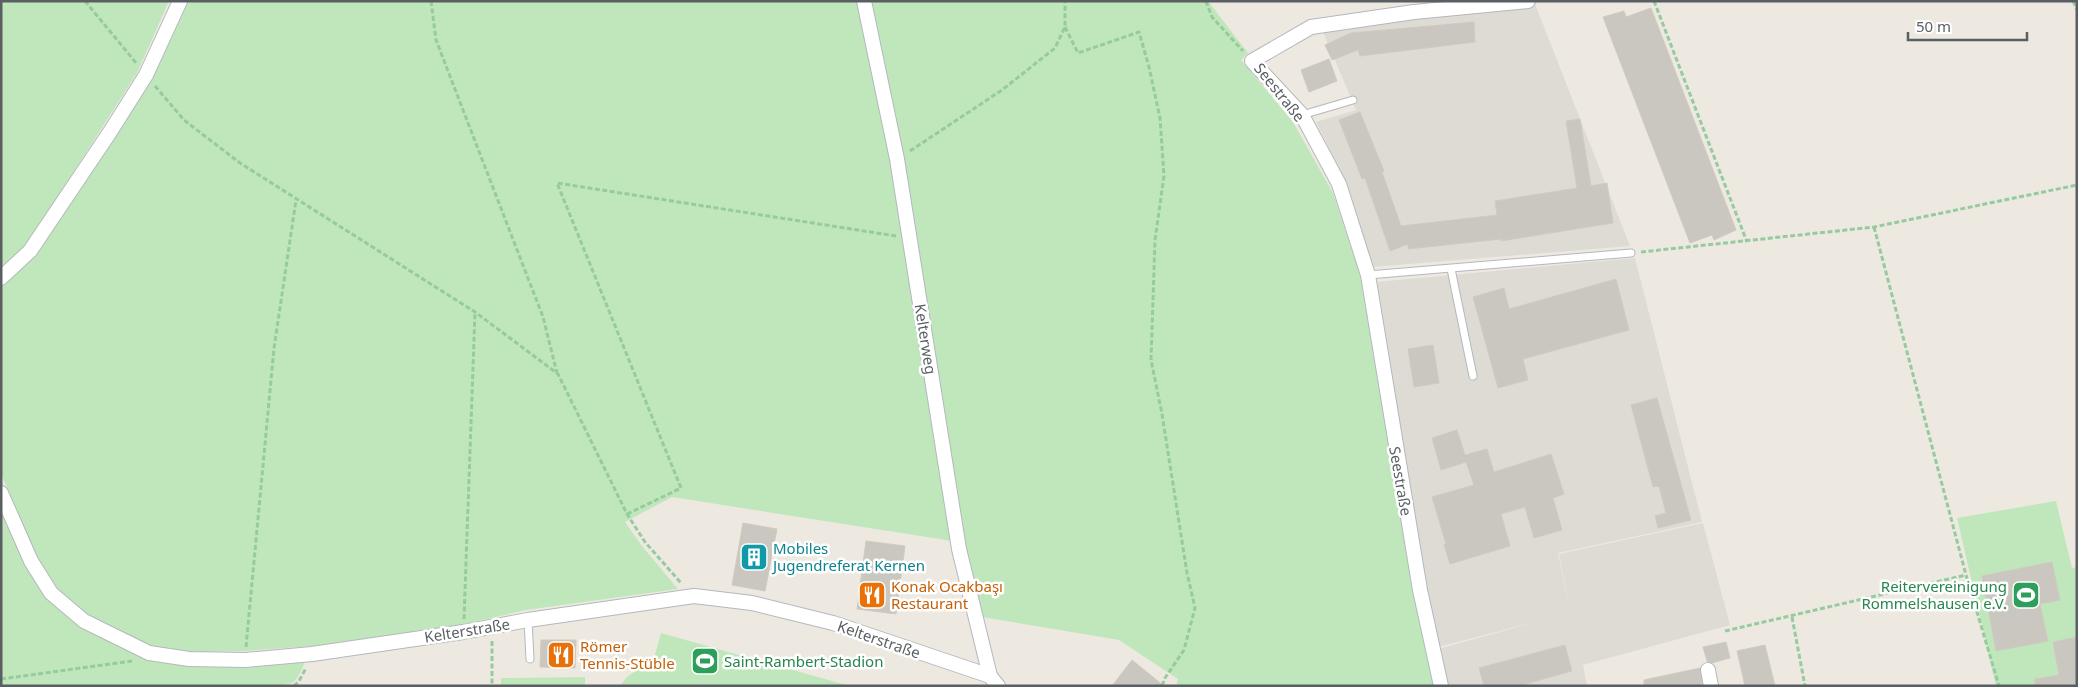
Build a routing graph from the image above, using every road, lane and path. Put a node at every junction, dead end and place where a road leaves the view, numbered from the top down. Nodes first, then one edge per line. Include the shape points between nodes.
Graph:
1 (84, 1) edge
2 (180, 1) edge
3 (431, 1) edge
4 (864, 1) edge
5 (1065, 1) edge
6 (1206, 1) edge
7 (1528, 1) edge
8 (1654, 1) edge
9 (2073, 1) edge
10 (2077, 10) edge
11 (1065, 28) junction
12 (1252, 61) junction
13 (146, 75) junction
14 (1353, 100) dead end
15 (1302, 115) junction
16 (897, 160) junction
17 (2077, 185) edge
18 (296, 200) junction
19 (1874, 227) junction
20 (909, 238) junction
21 (1747, 242) junction
22 (1631, 253) joint
23 (1450, 269) junction
24 (1368, 275) junction
25 (1, 278) edge
26 (475, 312) junction
27 (558, 374) junction
28 (1473, 376) dead end
29 (1, 492) edge
30 (627, 514) junction
31 (1966, 575) junction
32 (694, 596) junction
33 (1792, 617) junction
34 (528, 620) junction
35 (492, 627) junction
36 (1725, 631) dead end
37 (463, 632) junction
38 (149, 653) junction
39 (530, 659) dead end
40 (245, 660) junction
41 (1708, 670) dead end
42 (1, 679) edge
43 (994, 681) edge
44 (492, 686) edge
45 (1162, 686) edge
46 (1441, 686) edge
47 (1711, 686) edge
48 (1805, 686) edge
49 (1999, 686) edge

1 - 13 path
2 - 13 street
3 - 27 path via 436,40 543,317
4 - 16 street, Kelterweg
5 - 11 path
6 - 12 path via 1212,16
7 - 12 street, Seestraße via 1311,26
8 - 21 path
9 - 10 path
11 - 16 path via 1055,48 1033,67
11 - 45 path via 1078,53 1138,32 1160,118 1164,176 1156,240 1151,360 1195,608 1184,650
12 - 15 street, Seestraße
13 - 18 path via 184,120
13 - 25 street via 30,251
14 - 15 lane
15 - 24 street, Seestraße via 1339,184
16 - 20 street, Kelterweg
17 - 19 path
18 - 26 path
18 - 40 path via 274,348
19 - 21 path
19 - 31 path
20 - 30 path via 557,184 681,488
20 - 43 street, Kelterweg via 959,549
21 - 22 path
22 - 23 lane
23 - 24 lane
23 - 28 lane
24 - 46 street, Seestraße via 1420,590
26 - 27 path
26 - 37 path
27 - 30 path
29 - 38 street, Kelterstraße via 31,561 51,594 84,621
30 - 32 path via 645,542
31 - 33 path
31 - 49 path
32 - 34 street, Kelterstraße
32 - 43 street, Kelterstraße via 752,603 833,623
33 - 36 path
33 - 48 path
34 - 35 street, Kelterstraße
34 - 39 lane
35 - 37 street, Kelterstraße
35 - 44 path
37 - 40 street, Kelterstraße via 312,654
38 - 40 street, Kelterstraße via 189,659
38 - 42 path via 131,662
41 - 47 street

